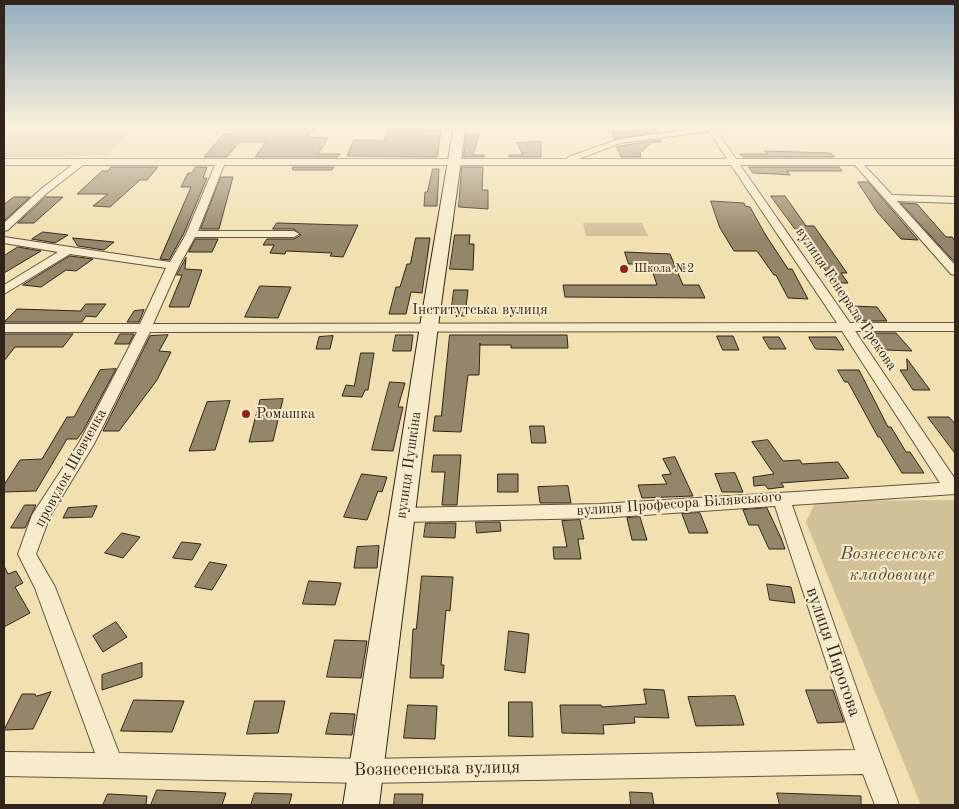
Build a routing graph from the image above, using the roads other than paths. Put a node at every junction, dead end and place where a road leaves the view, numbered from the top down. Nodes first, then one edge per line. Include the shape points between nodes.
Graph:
1 (221, 162) edge
2 (734, 162) edge
3 (80, 163) edge
4 (397, 163) edge
5 (454, 163) junction
6 (481, 163) edge
7 (858, 163) edge
8 (891, 198) junction
9 (955, 200) edge
10 (4, 228) edge
11 (191, 234) junction
12 (294, 234) dead end
13 (4, 240) edge
14 (70, 249) junction
15 (173, 266) junction
16 (955, 272) edge
17 (4, 290) edge
18 (429, 326) junction
19 (846, 327) junction
20 (955, 327) edge
21 (4, 328) edge
22 (145, 328) junction
23 (954, 488) edge
24 (781, 498) junction
25 (402, 515) junction
26 (870, 762) junction
27 (4, 764) edge
28 (111, 765) junction
29 (366, 771) junction
30 (361, 805) edge
31 (887, 805) edge

1 - 11 street, провулок Шевченка
2 - 19 street, вулиця Генерала Грекова
3 - 10 street
4 - 5 street
5 - 6 street
5 - 18 street, вулиця Пушкіна
7 - 8 street
8 - 9 street
8 - 16 street
11 - 12 street
11 - 15 street, провулок Шевченка
13 - 14 street
14 - 15 street
14 - 17 street
15 - 22 street, провулок Шевченка
18 - 19 street, Інститутська вулиця
18 - 22 street, Інститутська вулиця
18 - 25 street, вулиця Пушкіна
19 - 20 street, Інститутська вулиця
19 - 23 street, вулиця Генерала Грекова
21 - 22 street, Інститутська вулиця
22 - 28 street, провулок Шевченка via 86,444 41,515 27,554 45,587
23 - 24 street, вулиця Професора Білявського
24 - 25 street, вулиця Професора Білявського via 600,511
24 - 26 street, вулиця Пирогова
25 - 29 street, вулиця Пушкіна
26 - 29 street, Вознесенська вулиця
26 - 31 street, вулиця Пирогова
27 - 28 street, Вознесенська вулиця
28 - 29 street, Вознесенська вулиця
29 - 30 street, вулиця Пушкіна

